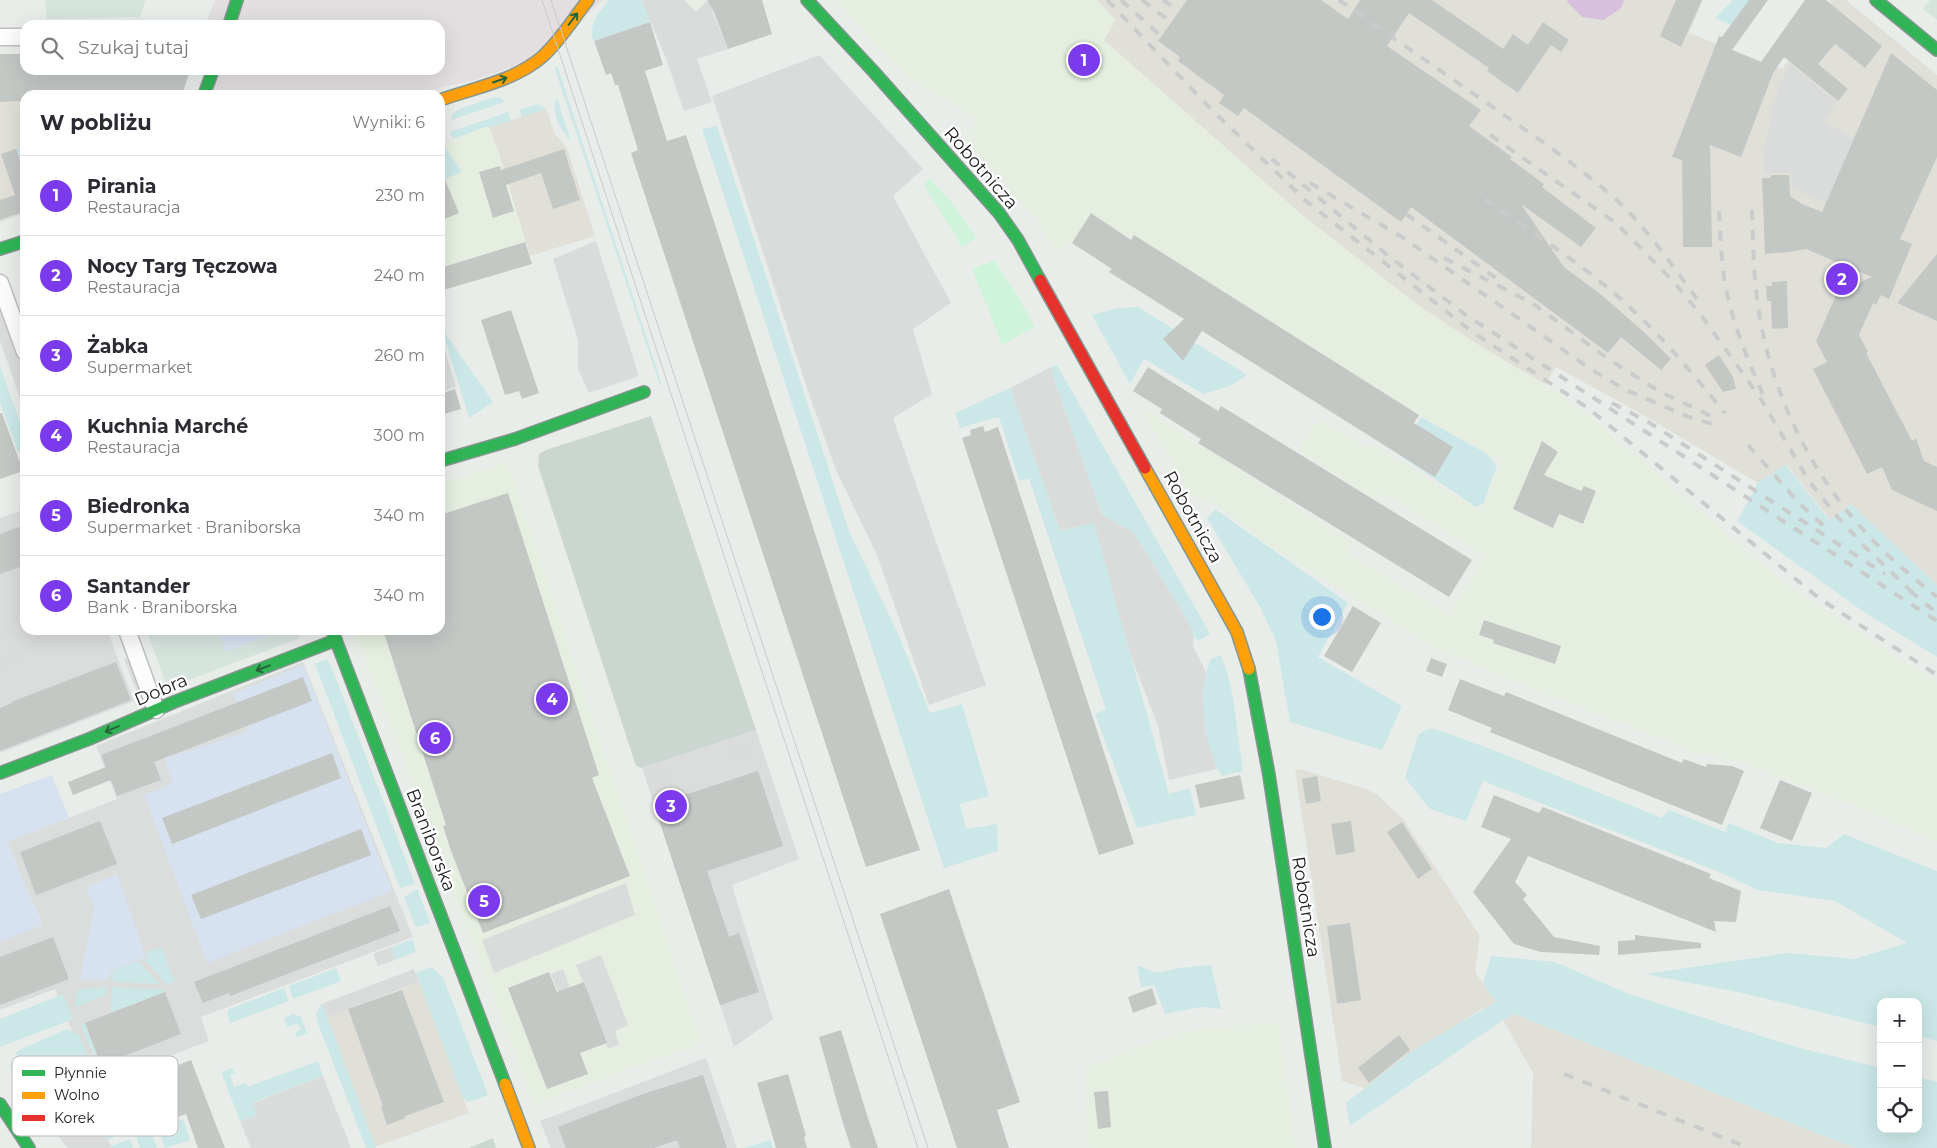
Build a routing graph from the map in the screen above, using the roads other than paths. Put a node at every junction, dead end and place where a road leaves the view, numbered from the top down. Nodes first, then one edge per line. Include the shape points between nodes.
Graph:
1 (237, 0) edge
2 (588, 0) edge
3 (807, 0) edge
4 (1876, 0) edge
5 (231, 20) edge
6 (0, 37) edge
7 (20, 37) edge
8 (1937, 50) edge
9 (211, 75) edge
10 (206, 90) edge
11 (445, 98) edge
12 (20, 242) edge
13 (0, 249) edge
14 (0, 283) edge
15 (20, 338) edge
16 (644, 392) dead end
17 (445, 460) edge
18 (130, 635) edge
19 (334, 635) edge
20 (156, 710) junction
21 (0, 773) edge
22 (0, 1104) edge
23 (12, 1122) edge
24 (21, 1136) edge
25 (29, 1148) edge
26 (529, 1148) edge
27 (1325, 1148) edge

1 - 5 street
11 -> 2 street via 510,76 534,63 559,38
3 - 27 street, Robotnicza via 999,213 1143,461 1237,632 1248,663 1269,775
4 - 8 street
6 - 7 street
9 - 10 street
12 - 13 street
14 - 15 street
16 - 17 street via 515,439
18 - 20 street
19 -> 20 street, Dobra
19 - 26 street, Braniborska
20 -> 21 street, Dobra
22 - 23 street
24 - 25 street

